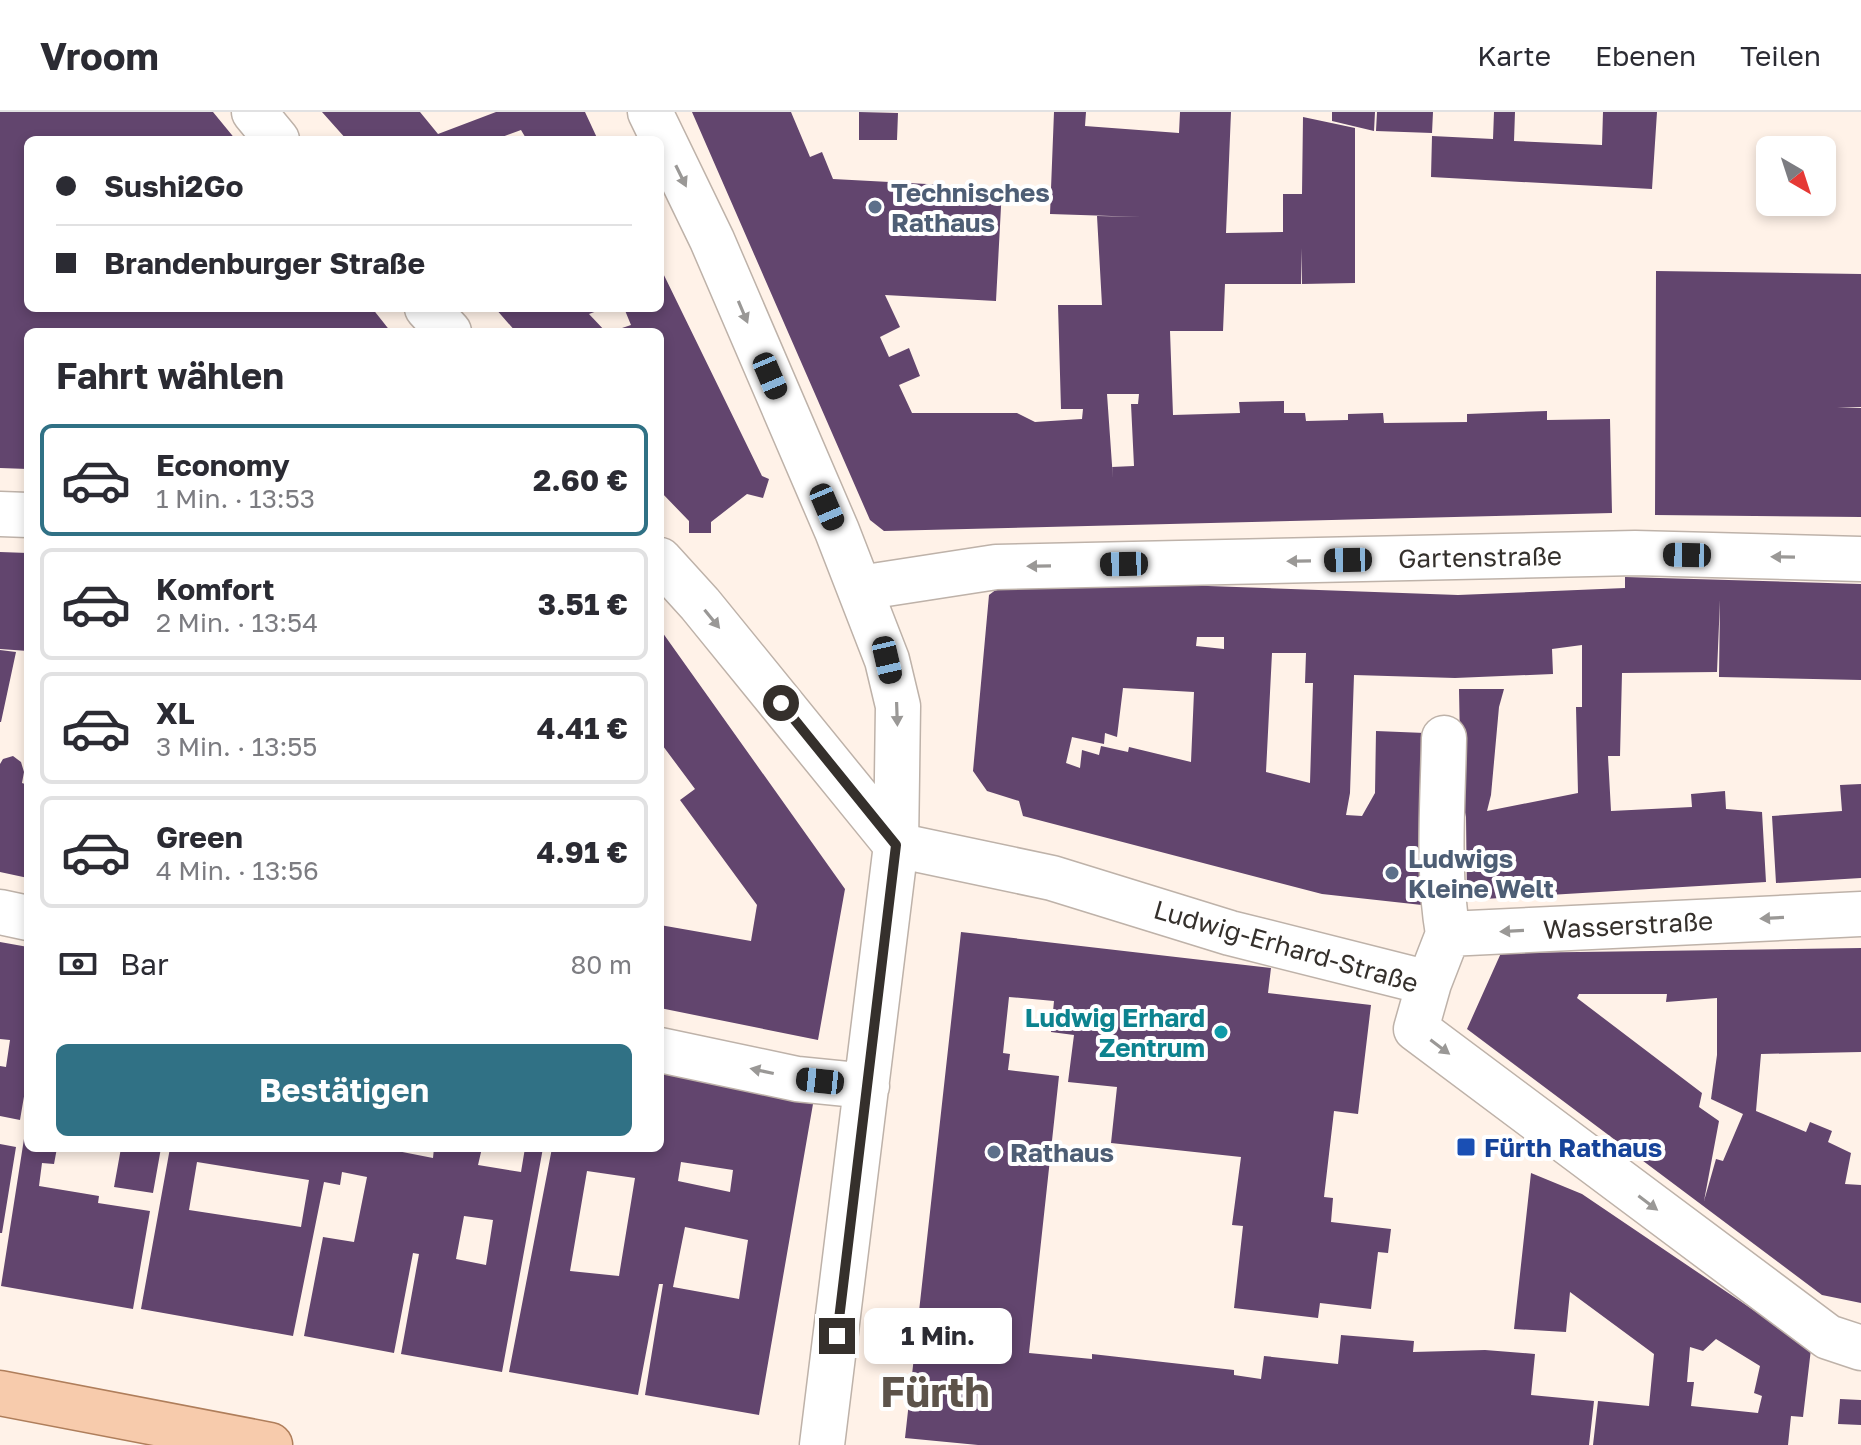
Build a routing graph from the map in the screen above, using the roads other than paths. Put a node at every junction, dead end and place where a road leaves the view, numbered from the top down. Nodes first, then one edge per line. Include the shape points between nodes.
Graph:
1 (254, 112) edge
2 (650, 112) edge
3 (274, 136) edge
4 (662, 136) edge
5 (664, 141) edge
6 (431, 312) edge
7 (445, 328) edge
8 (0, 514) edge
9 (24, 515) edge
10 (1861, 559) edge
11 (664, 564) edge
12 (860, 588) junction
13 (1444, 738) dead end
14 (896, 845) junction
15 (0, 912) edge
16 (1861, 914) edge
17 (24, 917) edge
18 (1448, 934) junction
19 (1429, 983) junction
20 (664, 1051) edge
21 (867, 1086) junction
22 (1861, 1348) edge
23 (0, 1393) edge
24 (270, 1445) edge
25 (822, 1445) edge

1 - 3 street
2 -> 4 street
5 -> 12 street via 712,240
6 - 7 street
8 - 9 street
10 -> 12 street, Gartenstraße via 1635,553 996,567
11 -> 14 street
12 -> 14 street via 898,706
13 - 18 street
14 - 19 street, Ludwig-Erhard-Straße via 1052,878 1230,933
14 - 21 street
15 - 17 street
16 -> 18 street, Wasserstraße
18 - 19 street
19 -> 22 street, Ludwig-Erhard-Straße via 1416,1029 1815,1327
21 -> 20 street via 797,1079
21 - 25 street
23 - 24 main road

